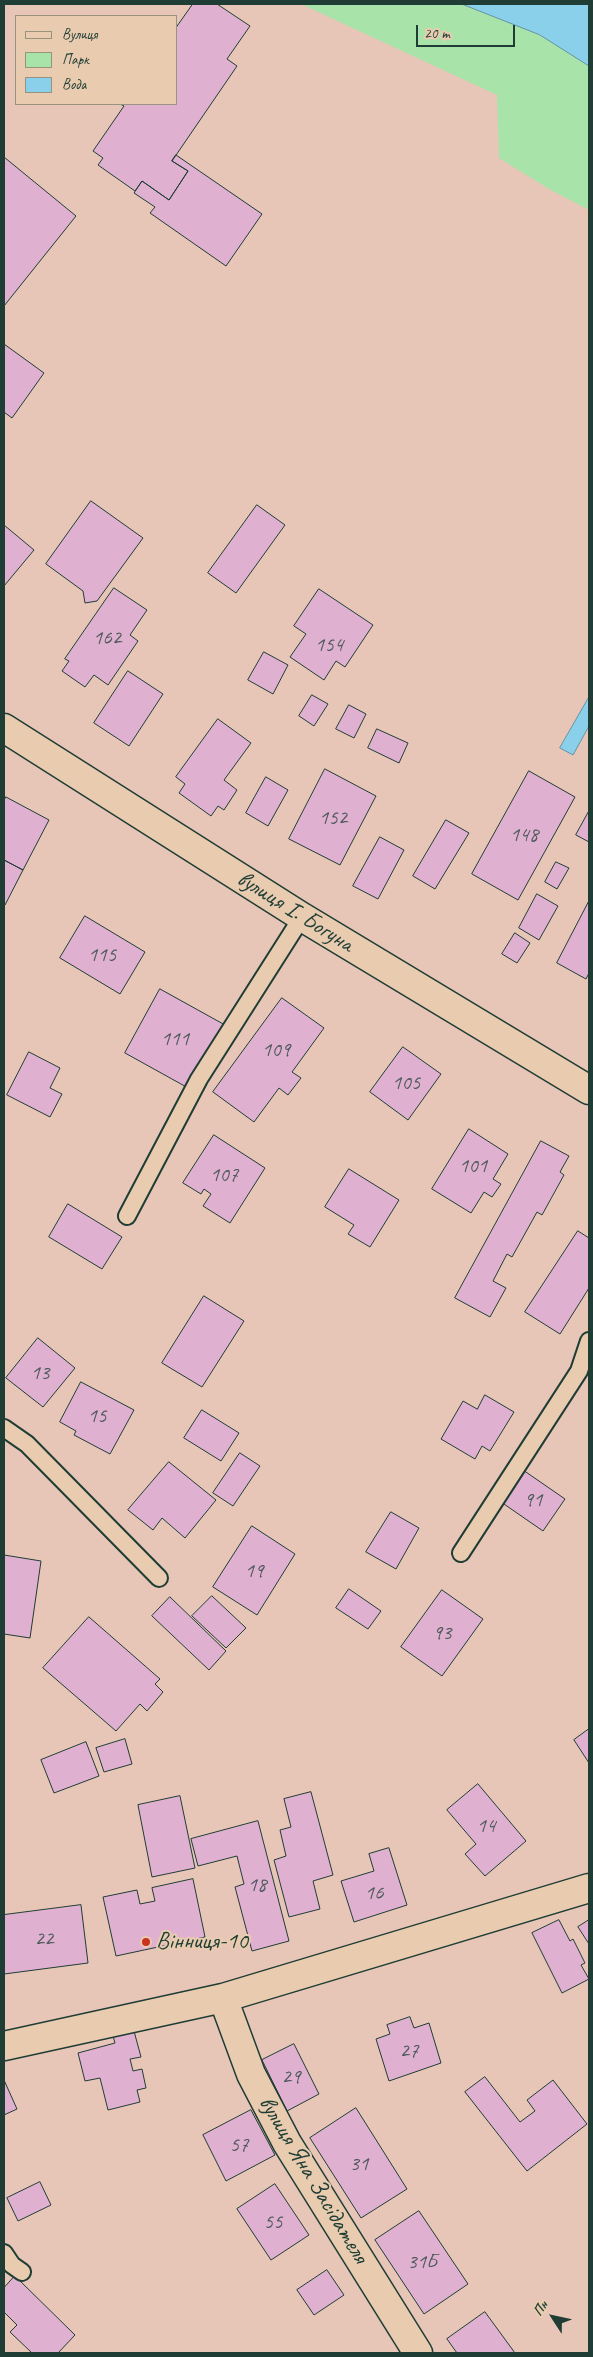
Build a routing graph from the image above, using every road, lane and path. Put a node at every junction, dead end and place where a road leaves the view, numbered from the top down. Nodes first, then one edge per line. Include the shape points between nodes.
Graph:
1 (4, 728) edge
2 (302, 917) junction
3 (589, 1090) edge
4 (127, 1216) dead end
5 (589, 1341) edge
6 (4, 1428) edge
7 (461, 1553) dead end
8 (159, 1578) dead end
9 (589, 1888) edge
10 (223, 1998) junction
11 (4, 2046) edge
12 (4, 2253) edge
13 (22, 2272) dead end
14 (418, 2353) edge

1 - 2 street, вулиця І. Богуна
2 - 3 street, вулиця І. Богуна
2 - 4 lane via 199,1079
5 - 7 lane via 579,1371
6 - 8 lane via 27,1444
9 - 10 street
10 - 11 street
10 - 14 street, вулиця Яна Засідателя via 251,2074 287,2143
12 - 13 lane

